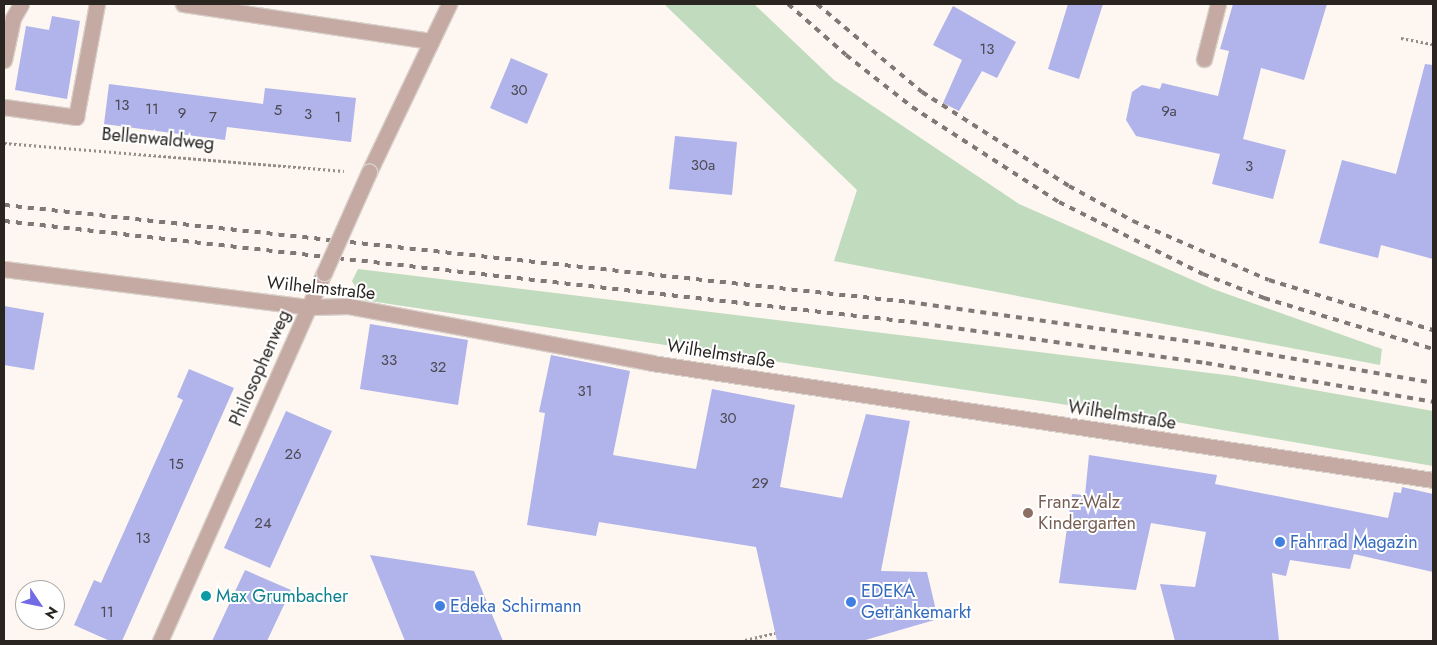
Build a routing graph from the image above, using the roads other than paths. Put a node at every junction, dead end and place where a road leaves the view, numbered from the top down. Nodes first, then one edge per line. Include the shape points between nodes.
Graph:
1 (21, 4) edge
2 (97, 4) edge
3 (183, 4) edge
4 (449, 4) edge
5 (1218, 4) edge
6 (279, 10) edge
7 (431, 41) junction
8 (1204, 59) dead end
9 (4, 60) edge
10 (4, 107) edge
11 (4, 269) edge
12 (308, 307) junction
13 (1433, 480) edge
14 (160, 641) edge

1 - 9 street via 12,18
2 - 10 street via 76,117
3 - 6 street
4 - 7 street, Philosophenweg
5 - 8 street
6 - 7 street
7 - 12 street, Philosophenweg, bridge
11 - 12 street, Wilhelmstraße
12 - 13 street, Wilhelmstraße via 348,306 652,363
12 - 14 street, Philosophenweg

